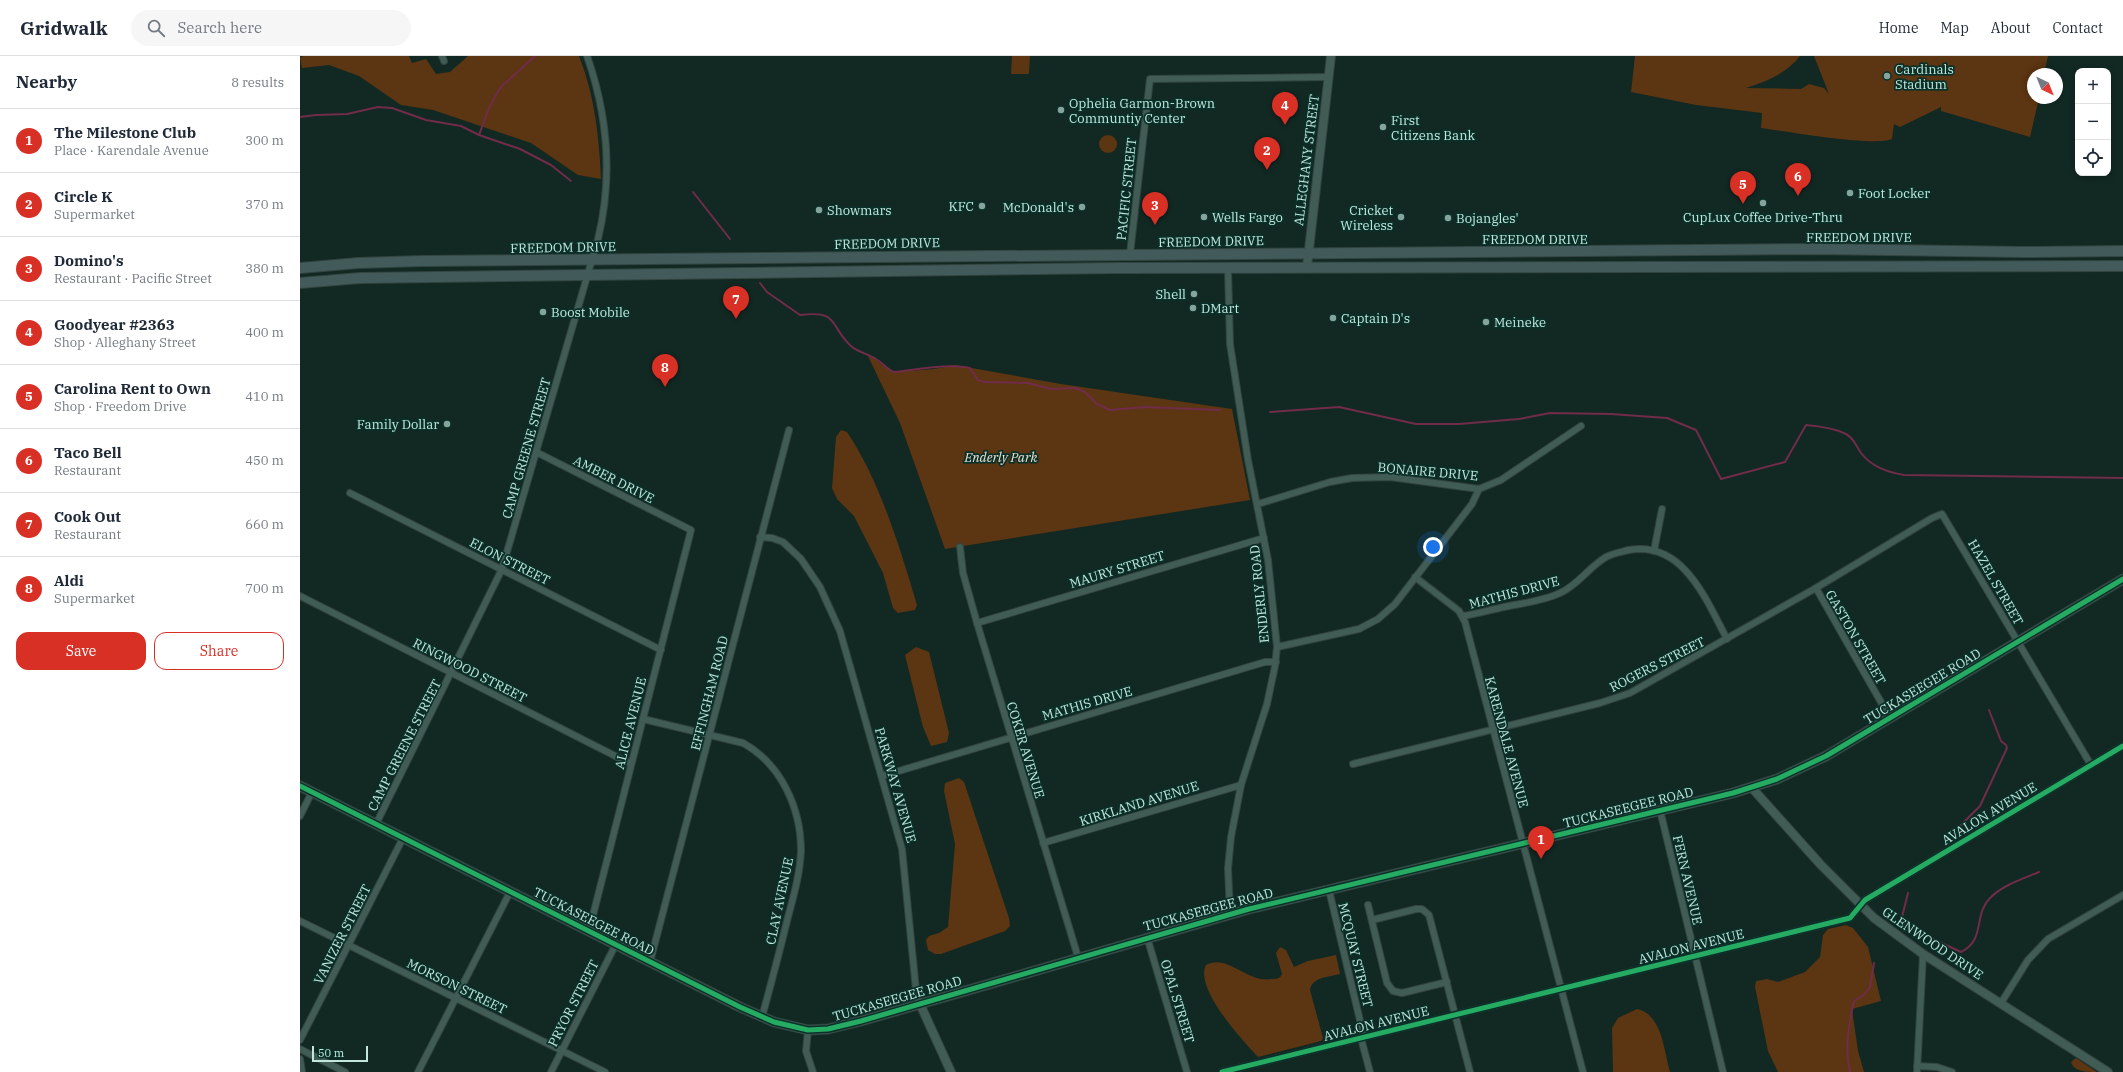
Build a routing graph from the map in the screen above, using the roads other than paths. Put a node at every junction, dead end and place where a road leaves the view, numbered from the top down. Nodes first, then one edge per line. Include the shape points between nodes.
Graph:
1 (587, 56) edge
2 (1331, 56) edge
3 (1328, 77) junction
4 (1908, 250) junction
5 (1604, 251) junction
6 (2123, 251) edge
7 (1308, 252) junction
8 (1130, 254) junction
9 (909, 256) junction
10 (591, 259) junction
11 (1907, 265) junction
12 (1604, 266) junction
13 (2123, 266) edge
14 (1307, 267) junction
15 (300, 268) edge
16 (1228, 268) junction
17 (1051, 270) junction
18 (853, 272) junction
19 (586, 274) junction
20 (300, 283) edge
21 (1581, 426) dead end
22 (789, 430) dead end
23 (536, 452) junction
24 (1479, 488) junction
25 (350, 493) dead end
26 (1258, 504) junction
27 (1662, 510) dead end
28 (1942, 514) joint
29 (682, 525) joint
30 (760, 537) junction
31 (1264, 538) junction
32 (960, 547) dead end
33 (1654, 551) junction
34 (502, 569) junction
35 (1415, 577) junction
36 (2123, 579) edge
37 (1816, 588) junction
38 (300, 596) edge
39 (1463, 616) junction
40 (977, 623) junction
41 (1727, 639) junction
42 (2018, 641) junction
43 (1277, 647) junction
44 (660, 650) junction
45 (1276, 662) junction
46 (452, 674) junction
47 (1890, 718) junction
48 (643, 719) junction
49 (1492, 730) junction
50 (710, 735) junction
51 (1011, 737) junction
52 (2123, 746) edge
53 (631, 764) junction
54 (1353, 764) dead end
55 (2091, 765) junction
56 (882, 776) junction
57 (1241, 785) junction
58 (300, 786) edge
59 (1752, 788) junction
60 (312, 792) junction
61 (1660, 810) junction
62 (300, 816) edge
63 (376, 824) junction
64 (402, 838) junction
65 (1043, 843) junction
66 (1524, 843) junction
67 (1329, 890) junction
68 (510, 892) junction
69 (2123, 895) edge
70 (1368, 905) dead end
71 (1860, 906) junction
72 (1230, 914) junction
73 (1372, 920) junction
74 (300, 921) edge
75 (589, 931) junction
76 (1147, 937) junction
77 (348, 944) junction
78 (616, 944) junction
79 (1923, 954) junction
80 (1695, 956) junction
81 (1078, 957) junction
82 (650, 962) junction
83 (1447, 982) junction
84 (1561, 989) junction
85 (455, 998) junction
86 (2001, 1003) junction
87 (920, 1004) junction
88 (1457, 1015) junction
89 (762, 1017) junction
90 (808, 1030) junction
91 (1363, 1037) junction
92 (300, 1040) edge
93 (300, 1049) edge
94 (562, 1050) junction
95 (300, 1059) edge
96 (1917, 1069) edge
97 (302, 1072) edge
98 (345, 1072) edge
99 (418, 1072) edge
100 (551, 1072) edge
101 (605, 1072) edge
102 (813, 1072) edge
103 (951, 1072) edge
104 (1187, 1072) edge
105 (1222, 1072) edge
106 (1370, 1072) edge
107 (1470, 1072) edge
108 (1583, 1072) edge
109 (1723, 1072) edge
110 (1952, 1072) edge
111 (2108, 1072) edge

1 - 10 street, CAMP GREENE STREET via 606,130 607,159 604,206 598,239
2 - 3 street, ALLEGHANY STREET
3 - 7 street, ALLEGHANY STREET
3 - 8 street, PACIFIC STREET via 1150,79
4 - 5 main road, FREEDOM DRIVE
4 - 6 main road, FREEDOM DRIVE
4 - 11 main road
5 - 7 main road, FREEDOM DRIVE
5 - 12 main road
7 - 8 main road, FREEDOM DRIVE
7 - 14 street, ALLEGHANY STREET
8 - 9 main road, FREEDOM DRIVE
8 - 17 main road via 1123,264 1071,264
9 - 10 main road, FREEDOM DRIVE
9 - 18 main road via 891,263 858,264
10 - 15 main road, FREEDOM DRIVE via 358,263
10 - 19 street, CAMP GREENE STREET
11 - 12 main road, FREEDOM DRIVE
11 - 13 main road, FREEDOM DRIVE
12 - 14 main road, FREEDOM DRIVE
14 - 16 main road, FREEDOM DRIVE
16 - 17 main road, FREEDOM DRIVE
16 - 26 street, ENDERLY ROAD via 1230,344 1248,460
17 - 18 main road, FREEDOM DRIVE
18 - 19 main road, FREEDOM DRIVE
19 - 20 main road, FREEDOM DRIVE via 354,278
19 - 23 street, CAMP GREENE STREET
21 - 24 street, BONAIRE DRIVE via 1501,480
22 - 30 street, EFFINGHAM ROAD
23 - 29 street, AMBER DRIVE
23 - 34 street, CAMP GREENE STREET
24 - 26 street, BONAIRE DRIVE via 1390,477 1352,478 1330,482
24 - 35 street via 1472,504
25 - 34 street, ELON STREET
26 - 31 street, ENDERLY ROAD
27 - 33 street
28 - 37 street, ROGERS STREET
28 - 42 street, HAZEL STREET
29 - 44 street, ALICE AVENUE via 691,530
30 - 50 street, EFFINGHAM ROAD
30 - 56 street, PARKWAY AVENUE via 772,538 788,546 801,559 820,587 840,631
31 - 40 street, MAURY STREET
31 - 43 street, ENDERLY ROAD via 1273,595
32 - 40 street, COKER AVENUE via 963,573
33 - 39 street, MATHIS DRIVE via 1636,549 1618,552 1598,563 1559,594
33 - 41 street, MATHIS DRIVE via 1679,563 1693,578
34 - 44 street, ELON STREET
34 - 46 street, CAMP GREENE STREET
35 - 39 street
35 - 43 street via 1395,604 1369,624 1336,635
36 - 42 main road, TUCKASEEGEE ROAD
37 - 41 street, ROGERS STREET
37 - 47 street, GASTON STREET
38 - 46 street, RINGWOOD STREET
39 - 49 street, KARENDALE AVENUE
40 - 51 street, COKER AVENUE
41 - 49 street, ROGERS STREET via 1617,698
42 - 47 main road, TUCKASEEGEE ROAD
42 - 55 street, HAZEL STREET
43 - 45 street, ENDERLY ROAD
44 - 48 street, ALICE AVENUE
45 - 51 street, MATHIS DRIVE via 1265,662
45 - 57 street, ENDERLY ROAD via 1267,704
46 - 53 street, RINGWOOD STREET
46 - 63 street, CAMP GREENE STREET
47 - 59 main road, TUCKASEEGEE ROAD via 1801,769
48 - 50 street, CLAY AVENUE
48 - 53 street, ALICE AVENUE
49 - 54 street, ROGERS STREET
49 - 66 street, KARENDALE AVENUE
50 - 82 street, EFFINGHAM ROAD
50 - 89 street, CLAY AVENUE via 743,744 756,750 770,762 784,784 799,828 801,851 796,886
51 - 56 street, MATHIS DRIVE
51 - 65 street, COKER AVENUE
52 - 55 street, AVALON AVENUE
53 - 75 street, ALICE AVENUE
55 - 71 street, AVALON AVENUE
56 - 87 street, PARKWAY AVENUE via 902,849 916,990
57 - 65 street, KIRKLAND AVENUE
57 - 72 street, ENDERLY ROAD via 1228,868
58 - 60 main road, TUCKASEEGEE ROAD
59 - 61 main road, TUCKASEEGEE ROAD
59 - 71 street, GLENWOOD DRIVE
60 - 62 street
60 - 63 main road, TUCKASEEGEE ROAD
61 - 66 main road, TUCKASEEGEE ROAD
61 - 80 street, FERN AVENUE
63 - 64 main road, TUCKASEEGEE ROAD
64 - 68 main road, TUCKASEEGEE ROAD
64 - 77 street, VANIZER STREET
65 - 81 street, COKER AVENUE
66 - 67 main road, TUCKASEEGEE ROAD
66 - 84 street, KARENDALE AVENUE
67 - 72 main road, TUCKASEEGEE ROAD
67 - 91 street, MCQUAY STREET
68 - 75 main road, TUCKASEEGEE ROAD
68 - 85 street
69 - 86 street via 2043,944 2028,960
70 - 73 street
71 - 79 street, GLENWOOD DRIVE
71 - 80 street, AVALON AVENUE via 1850,918
72 - 76 main road, TUCKASEEGEE ROAD
73 - 83 street via 1416,909 1425,911 1431,920
73 - 83 street via 1387,983 1393,991 1402,993
74 - 77 street, MORSON STREET
75 - 78 main road, TUCKASEEGEE ROAD
76 - 81 main road, TUCKASEEGEE ROAD
76 - 104 street, OPAL STREET
77 - 85 street, MORSON STREET
77 - 92 street, VANIZER STREET
78 - 82 main road, TUCKASEEGEE ROAD
78 - 94 street, PRYOR STREET
79 - 86 street, GLENWOOD DRIVE
79 - 96 street
80 - 84 street, AVALON AVENUE
80 - 109 street, FERN AVENUE
81 - 87 main road, TUCKASEEGEE ROAD
82 - 89 main road, TUCKASEEGEE ROAD
83 - 88 street
84 - 88 street, AVALON AVENUE
84 - 108 street, KARENDALE AVENUE
85 - 94 street, MORSON STREET
85 - 99 street
86 - 111 street, GLENWOOD DRIVE
87 - 90 main road, TUCKASEEGEE ROAD via 828,1029
87 - 103 street, PARKWAY AVENUE
88 - 91 street, AVALON AVENUE
88 - 107 street
89 - 90 main road, TUCKASEEGEE ROAD
90 - 102 street via 806,1051
91 - 105 street, AVALON AVENUE
91 - 106 street, MCQUAY STREET
93 - 98 street
94 - 100 street, PRYOR STREET
94 - 101 street, MORSON STREET
95 - 97 street
96 - 110 street via 1937,1067

